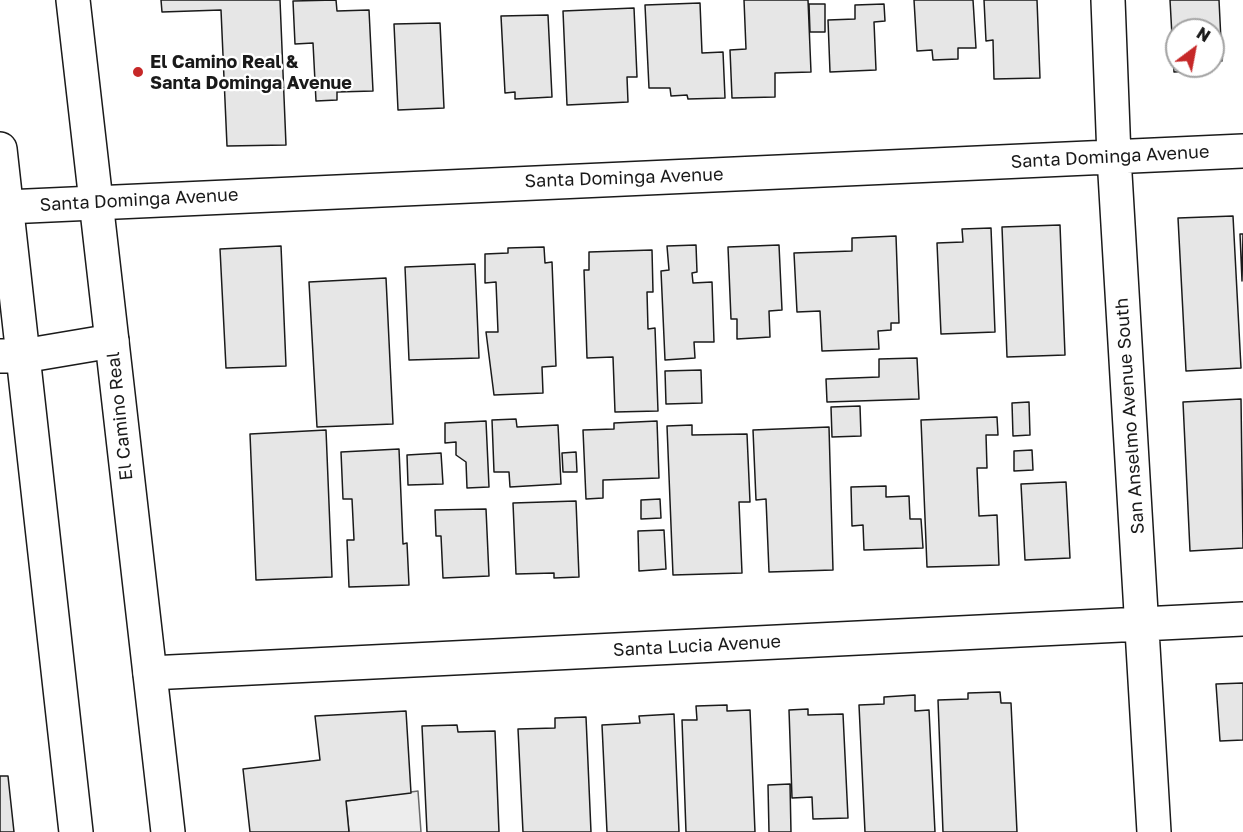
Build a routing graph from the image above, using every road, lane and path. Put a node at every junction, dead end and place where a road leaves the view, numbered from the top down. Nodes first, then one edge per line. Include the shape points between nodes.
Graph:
1 (73, 0) edge
2 (1108, 0) edge
3 (0, 149) edge
4 (1243, 151) edge
5 (1114, 157) junction
6 (96, 201) junction
7 (6, 207) junction
8 (112, 341) junction
9 (11, 356) edge
10 (1243, 619) edge
11 (1143, 625) junction
12 (150, 673) junction
13 (76, 832) edge
14 (168, 832) edge
15 (1154, 832) edge

1 - 6 street, El Camino Real
2 - 5 street, San Anselmo Avenue South
3 - 7 street
4 - 5 street, Santa Dominga Avenue
5 - 6 street, Santa Dominga Avenue
5 - 11 street, San Anselmo Avenue South
6 - 7 street, Santa Dominga Avenue
6 - 8 street, El Camino Real
7 - 9 street
8 - 9 street
8 - 12 street, El Camino Real
9 - 13 street
10 - 11 street, Santa Lucia Avenue
11 - 12 street, Santa Lucia Avenue
11 - 15 street, San Anselmo Avenue South
12 - 14 street, El Camino Real

